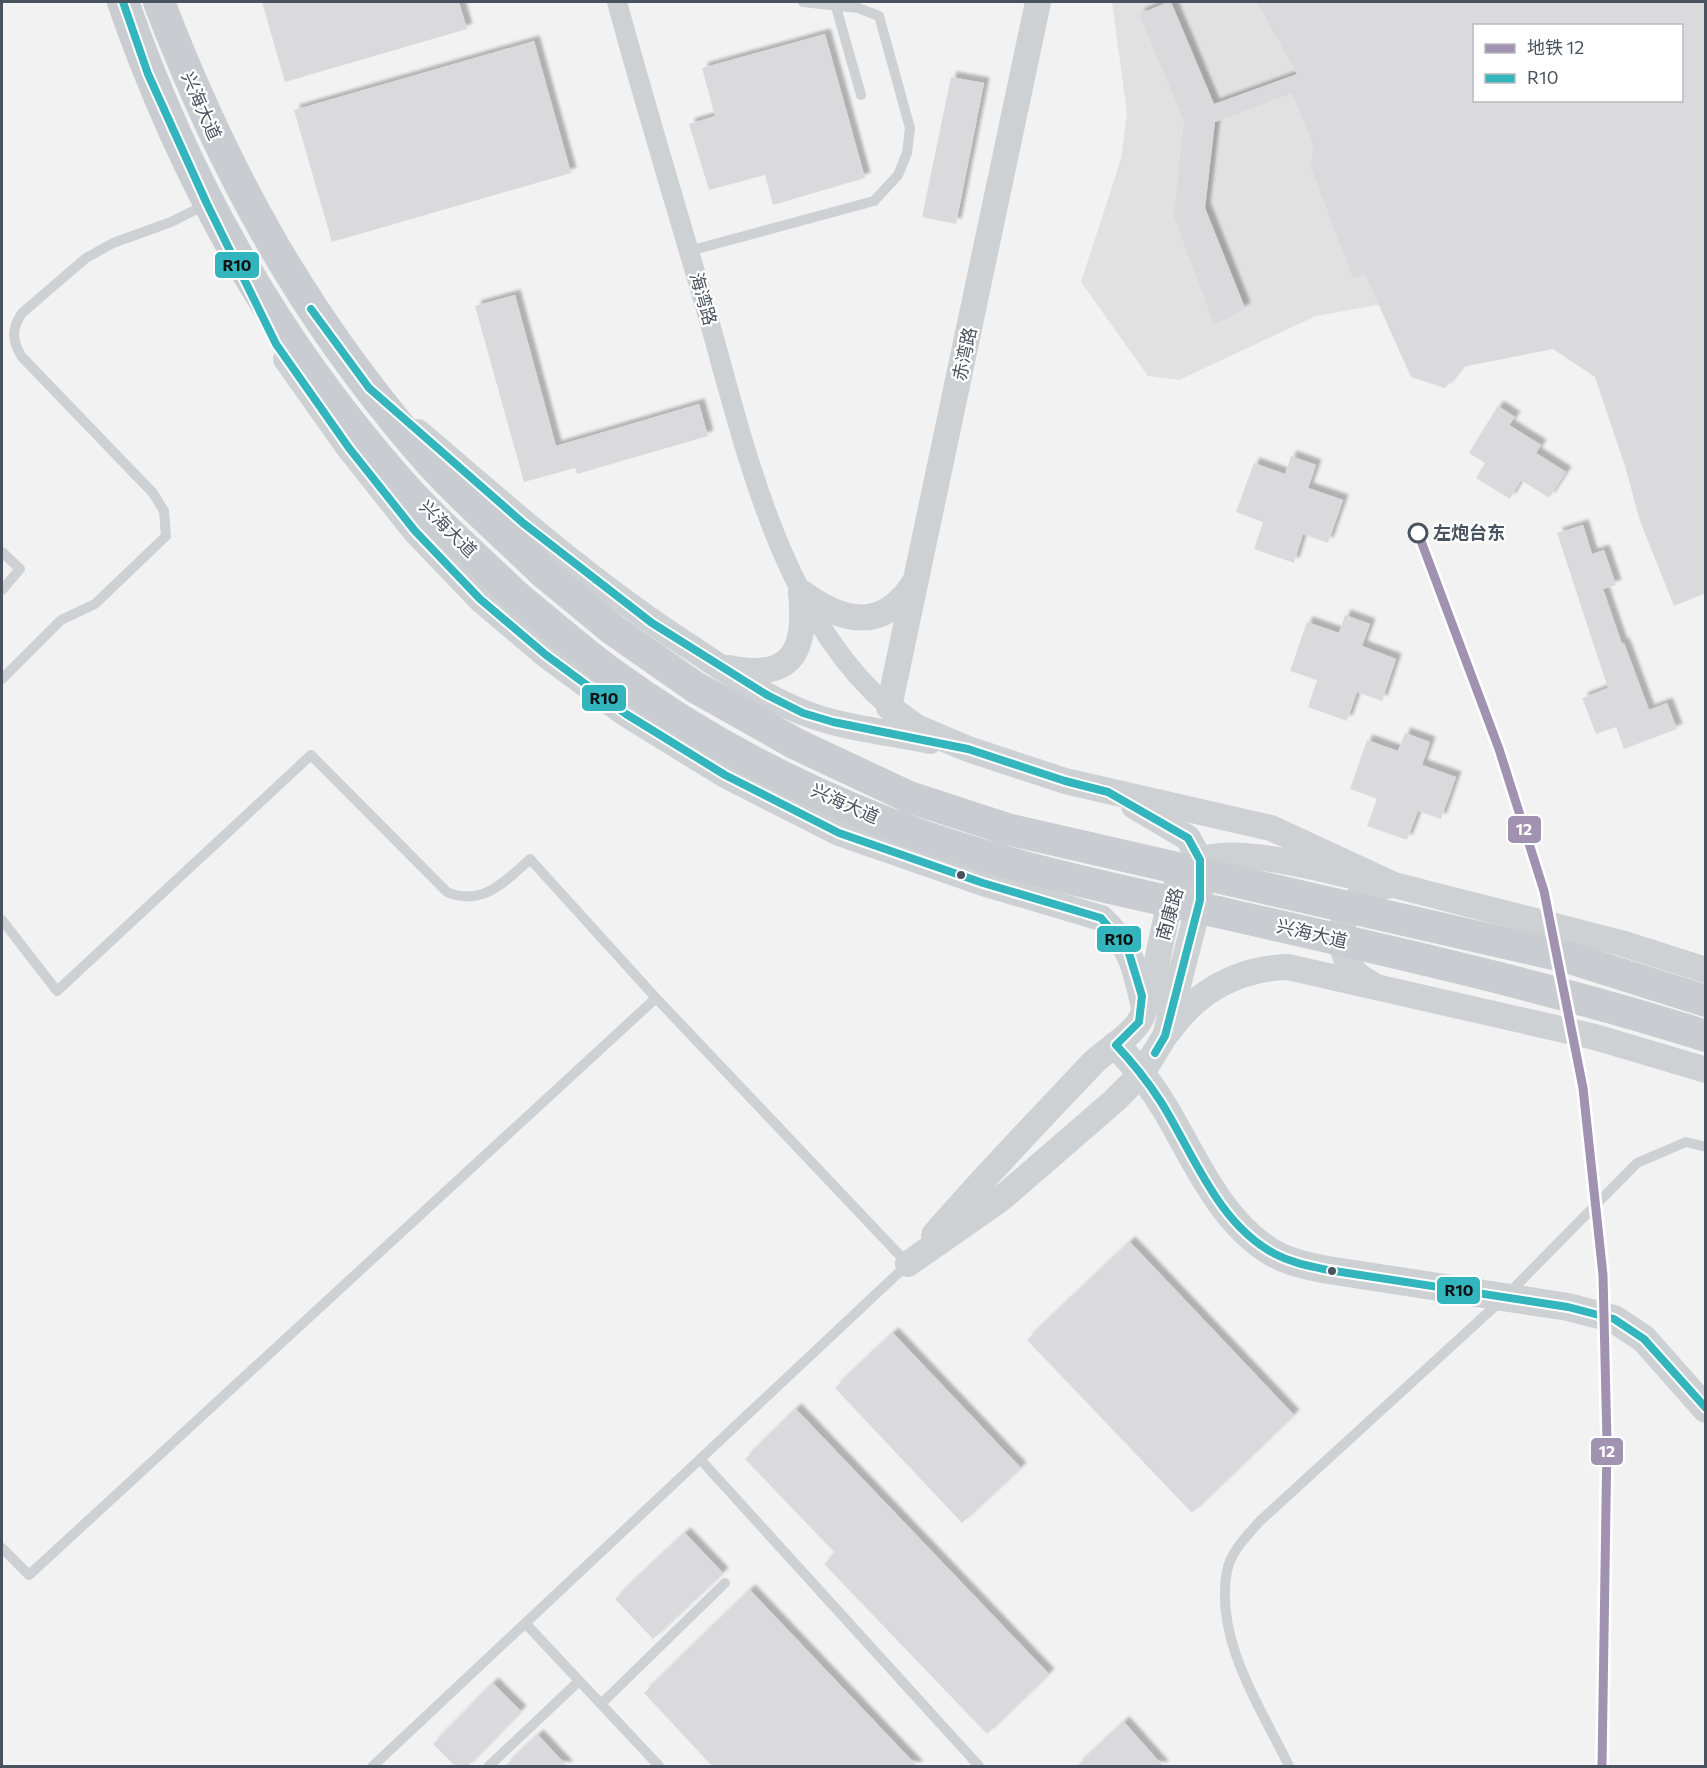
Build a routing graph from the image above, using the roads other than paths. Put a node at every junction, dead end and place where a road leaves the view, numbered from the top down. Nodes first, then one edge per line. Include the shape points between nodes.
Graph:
1 (123, 2) edge
2 (159, 2) edge
3 (617, 2) edge
4 (803, 2) edge
5 (1038, 2) edge
6 (836, 7) junction
7 (861, 95) dead end
8 (207, 204) junction
9 (689, 251) junction
10 (369, 388) junction
11 (2, 552) edge
12 (919, 574) junction
13 (2, 590) edge
14 (801, 592) junction
15 (901, 658) junction
16 (719, 666) junction
17 (2, 680) edge
18 (889, 707) junction
19 (968, 749) junction
20 (1108, 792) junction
21 (1200, 860) junction
22 (1394, 885) junction
23 (2, 920) edge
24 (1706, 970) edge
25 (1374, 986) junction
26 (656, 998) junction
27 (1706, 1000) edge
28 (1144, 1008) junction
29 (1165, 1036) junction
30 (1706, 1036) edge
31 (1116, 1045) junction
32 (1706, 1070) edge
33 (1142, 1073) junction
34 (1706, 1147) edge
35 (908, 1264) junction
36 (1504, 1298) junction
37 (1706, 1409) edge
38 (700, 1459) junction
39 (2, 1548) edge
40 (725, 1583) dead end
41 (526, 1624) junction
42 (579, 1681) junction
43 (601, 1704) junction
44 (373, 1767) edge
45 (489, 1767) edge
46 (659, 1767) edge
47 (979, 1767) edge
48 (1289, 1767) edge

1 - 8 main road, 兴海大道 via 148,74
2 - 10 main road, 兴海大道 via 222,154 274,251 323,328
3 - 9 street, 海湾路
4 - 6 lane
5 - 12 street, 赤湾路
6 - 7 lane
6 - 9 lane via 858,8 879,16 910,129 907,153 898,175 874,201
8 - 17 lane via 86,258 16,321 14,338 22,357 153,493 164,511 166,536 96,604 61,620
8 - 28 street, 兴海大道 via 276,344 305,388 415,531 480,599 546,656 626,714 725,775 839,833 983,884 1101,918 1128,949
8 - 30 main road, 兴海大道, bridge via 243,270 301,358 392,473 517,597 607,670 680,719 775,772 852,809 934,841 1145,896 1440,962
9 - 14 street, 海湾路 via 775,535
10 - 16 street, 兴海大道 via 531,529 652,623
10 - 27 main road, 兴海大道, bridge via 418,449 543,572 612,629 695,687 796,744 909,797 1019,831 1570,958
11 - 13 lane via 20,569
12 - 14 street via 893,608 859,618 831,612
12 - 15 street, 赤湾路
14 - 16 street via 802,636 789,658 777,668 763,672
14 - 18 street, 海湾路 via 848,666
15 - 18 street, 赤湾路
15 - 20 street, 兴海大道 via 904,688 926,719 949,731 1059,768
16 - 19 street, 兴海大道 via 767,695 833,722
18 - 19 street, 兴海大道 via 916,727
19 - 20 street, 兴海大道
20 - 21 street via 1188,838
20 - 22 street, 兴海大道 via 1271,828
21 - 22 street via 1244,855
21 - 28 street, 南康路 via 1183,873 1177,886
21 - 29 street, 南康路 via 1200,900
22 - 24 street, 兴海大道 via 1621,943
22 - 25 street via 1370,890 1351,905 1341,927 1343,951 1354,973
23 - 26 lane via 57,991 311,755 447,892 466,897 487,893 530,859
25 - 29 street, 兴海大道 via 1308,970 1265,968 1242,973 1200,998 1181,1014
25 - 32 street, 兴海大道 via 1595,1037
26 - 35 lane
26 - 39 lane via 29,1575
28 - 31 street, 南康路 via 1138,1023
29 - 33 street, 南康路
31 - 33 main road
31 - 35 street, 南康路 via 1098,1058
33 - 35 street, 南康路 via 1002,1198
33 - 36 main road via 1223,1208 1244,1233 1269,1251 1295,1263 1328,1270
34 - 36 lane via 1686,1142 1637,1163
35 - 38 lane
36 - 37 main road via 1595,1313 1629,1328
36 - 48 lane via 1238,1545 1227,1569 1226,1606 1234,1651
38 - 41 lane
38 - 47 lane
40 - 43 lane
41 - 42 lane
41 - 44 lane
42 - 43 lane
42 - 45 lane
43 - 46 lane

